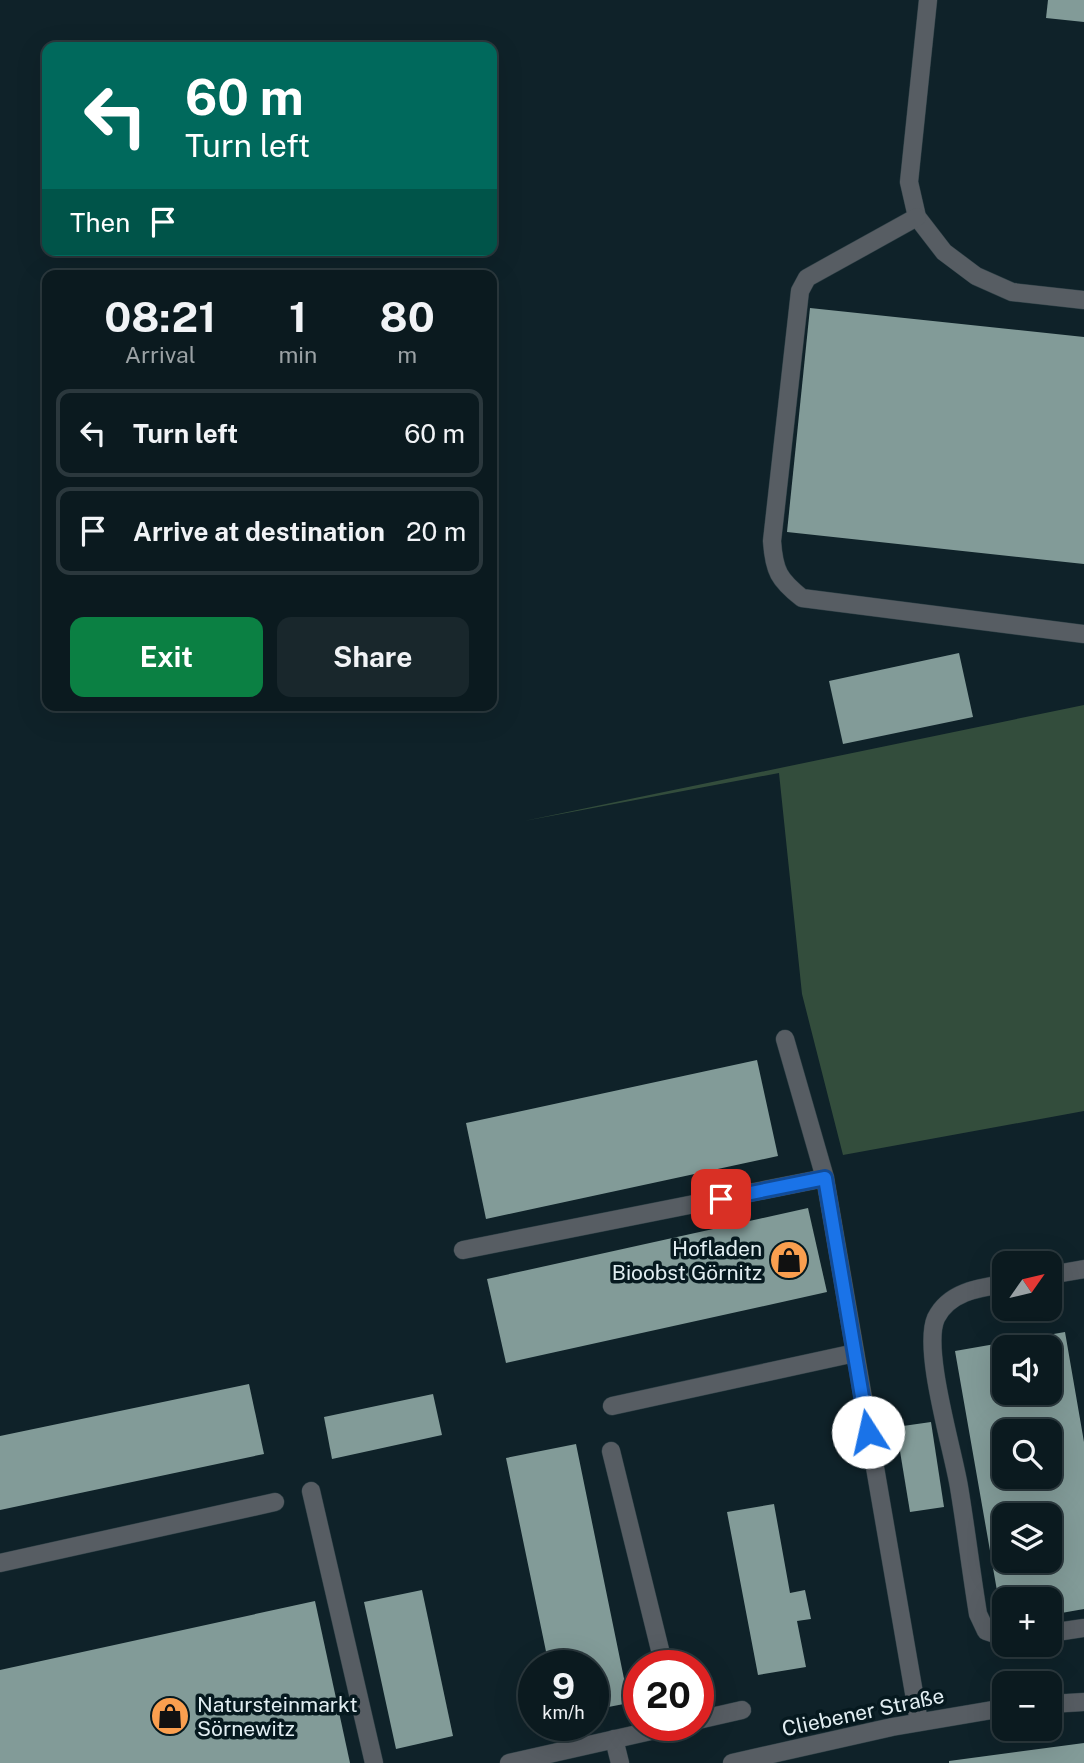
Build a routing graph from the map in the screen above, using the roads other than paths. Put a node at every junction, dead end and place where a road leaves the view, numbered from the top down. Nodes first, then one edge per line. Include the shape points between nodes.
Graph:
1 (928, 0) edge
2 (917, 217) junction
3 (1084, 300) edge
4 (1084, 634) edge
5 (785, 1039) dead end
6 (825, 1178) junction
7 (463, 1250) dead end
8 (1084, 1269) edge
9 (1062, 1273) edge
10 (992, 1285) edge
11 (855, 1353) junction
12 (612, 1406) dead end
13 (611, 1451) dead end
14 (311, 1491) dead end
15 (275, 1502) dead end
16 (0, 1563) edge
17 (1084, 1628) edge
18 (1062, 1631) edge
19 (992, 1634) edge
20 (660, 1650) edge
21 (1084, 1702) edge
22 (1062, 1703) edge
23 (742, 1710) dead end
24 (992, 1710) edge
25 (714, 1716) edge
26 (919, 1722) junction
27 (623, 1737) edge
28 (614, 1739) junction
29 (374, 1763) edge
30 (509, 1763) edge
31 (621, 1763) edge
32 (732, 1763) edge

1 - 2 street via 909,182
2 - 3 street via 944,252 976,276 1012,292
2 - 4 street via 807,278 800,291 773,561 784,585 802,598
5 - 6 street
6 - 7 street
6 - 11 street
8 - 9 street
10 - 19 street via 949,1300 935,1320 932,1354 978,1614
11 - 12 street
11 - 26 street
13 - 20 street
14 - 29 street
15 - 16 street
17 - 18 street
21 - 22 street
23 - 25 street
24 - 26 street, Cliebener Straße
26 - 32 street, Cliebener Straße
27 - 28 street
28 - 30 street
28 - 31 street

